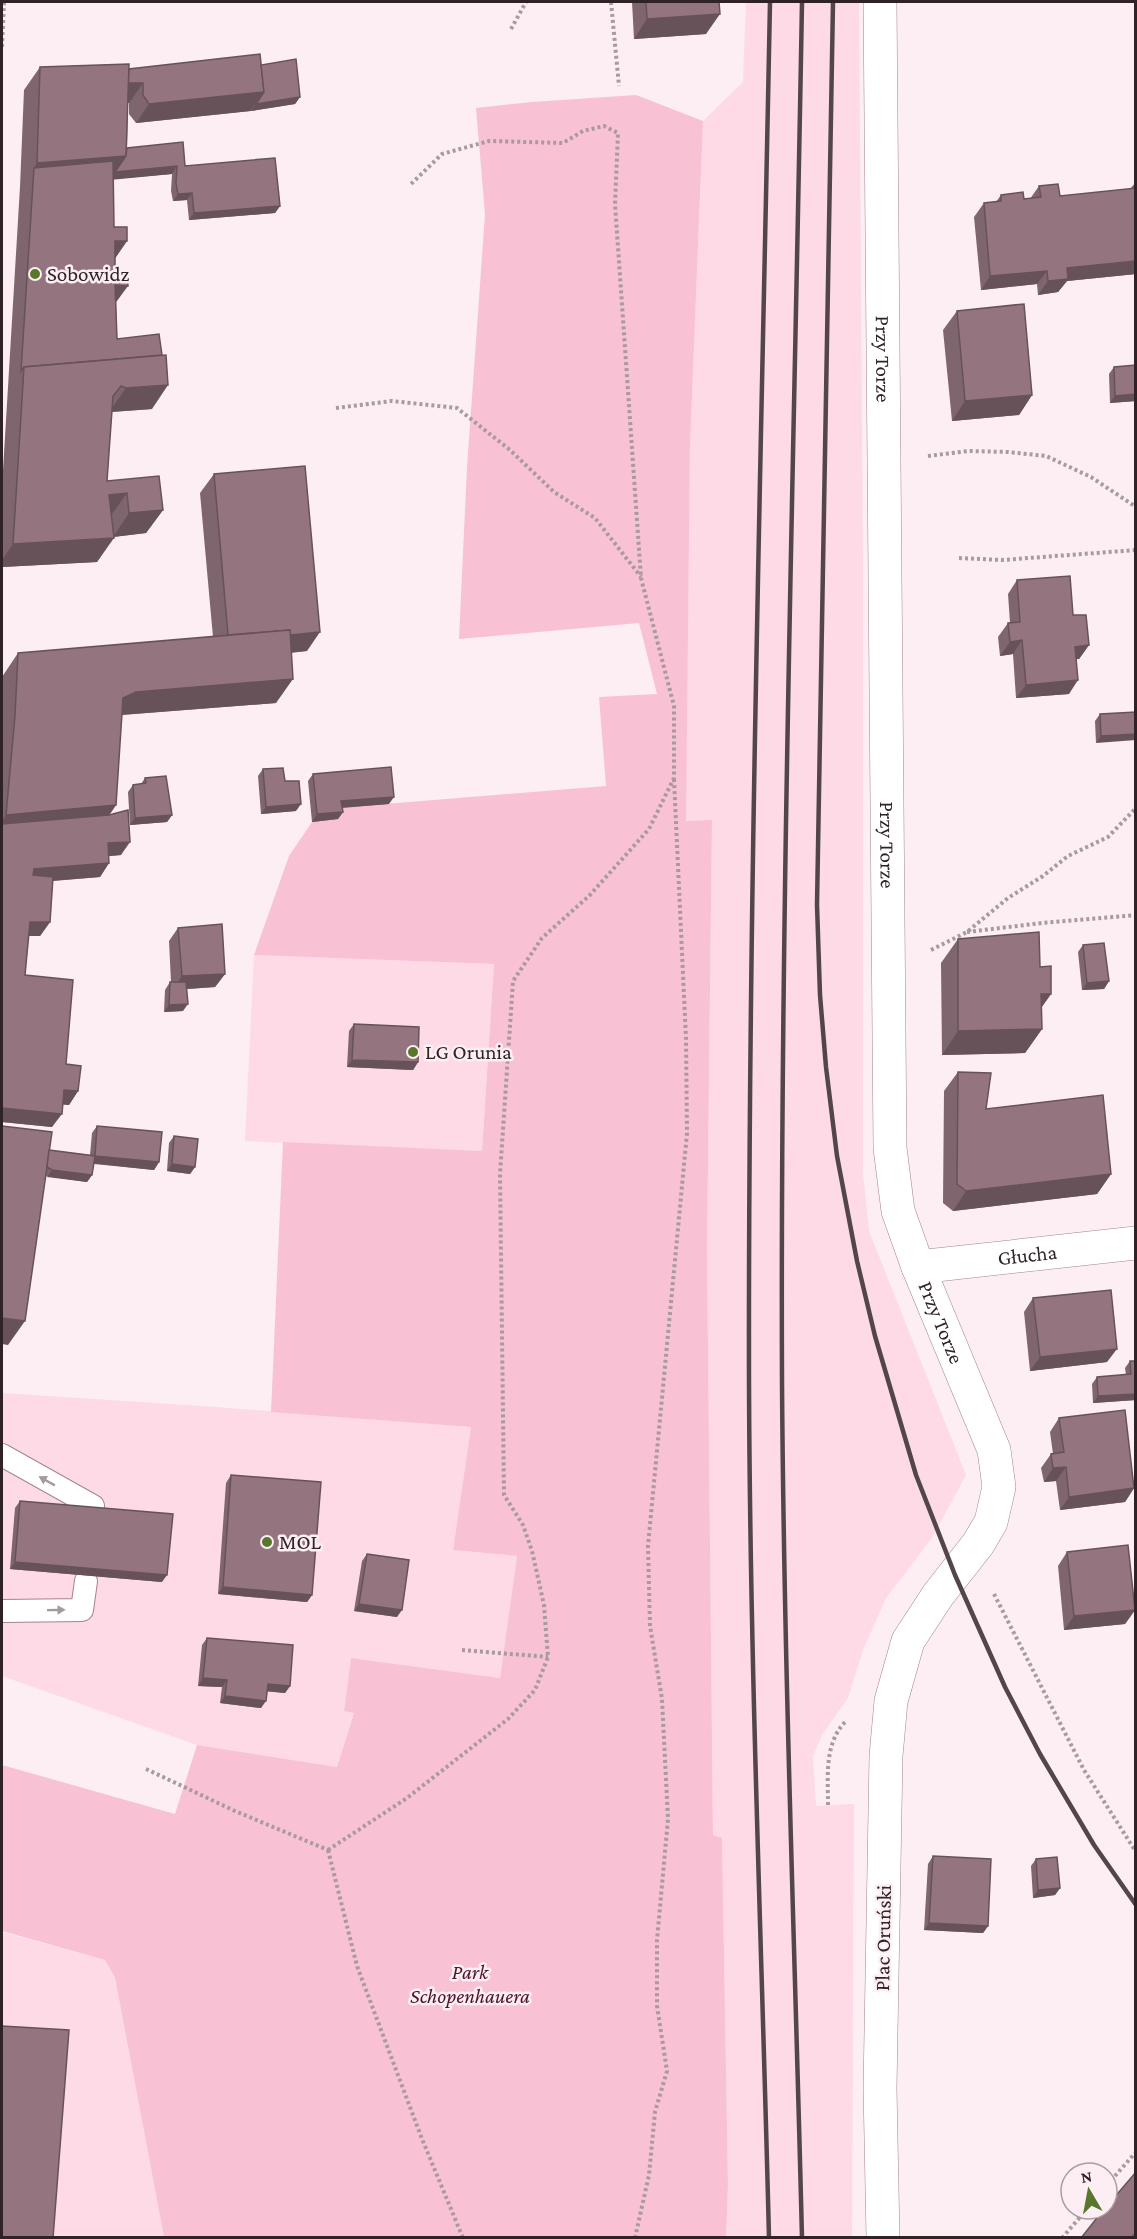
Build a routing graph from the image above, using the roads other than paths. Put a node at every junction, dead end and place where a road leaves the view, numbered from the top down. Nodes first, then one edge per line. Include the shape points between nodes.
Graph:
1 (880, 2) edge
2 (1136, 1242) edge
3 (918, 1267) junction
4 (2, 1455) edge
5 (93, 1506) edge
6 (86, 1581) edge
7 (2, 1611) edge
8 (908, 1641) joint
9 (883, 2238) edge

1 - 3 street, Przy Torze via 890,1148 898,1211
2 - 3 street, Głucha
3 - 8 street, Przy Torze via 994,1450 999,1487 991,1522 978,1544
5 -> 4 lane
7 -> 6 lane via 82,1610
8 - 9 street, Plac Oruński via 891,1701 886,1756 880,2088

